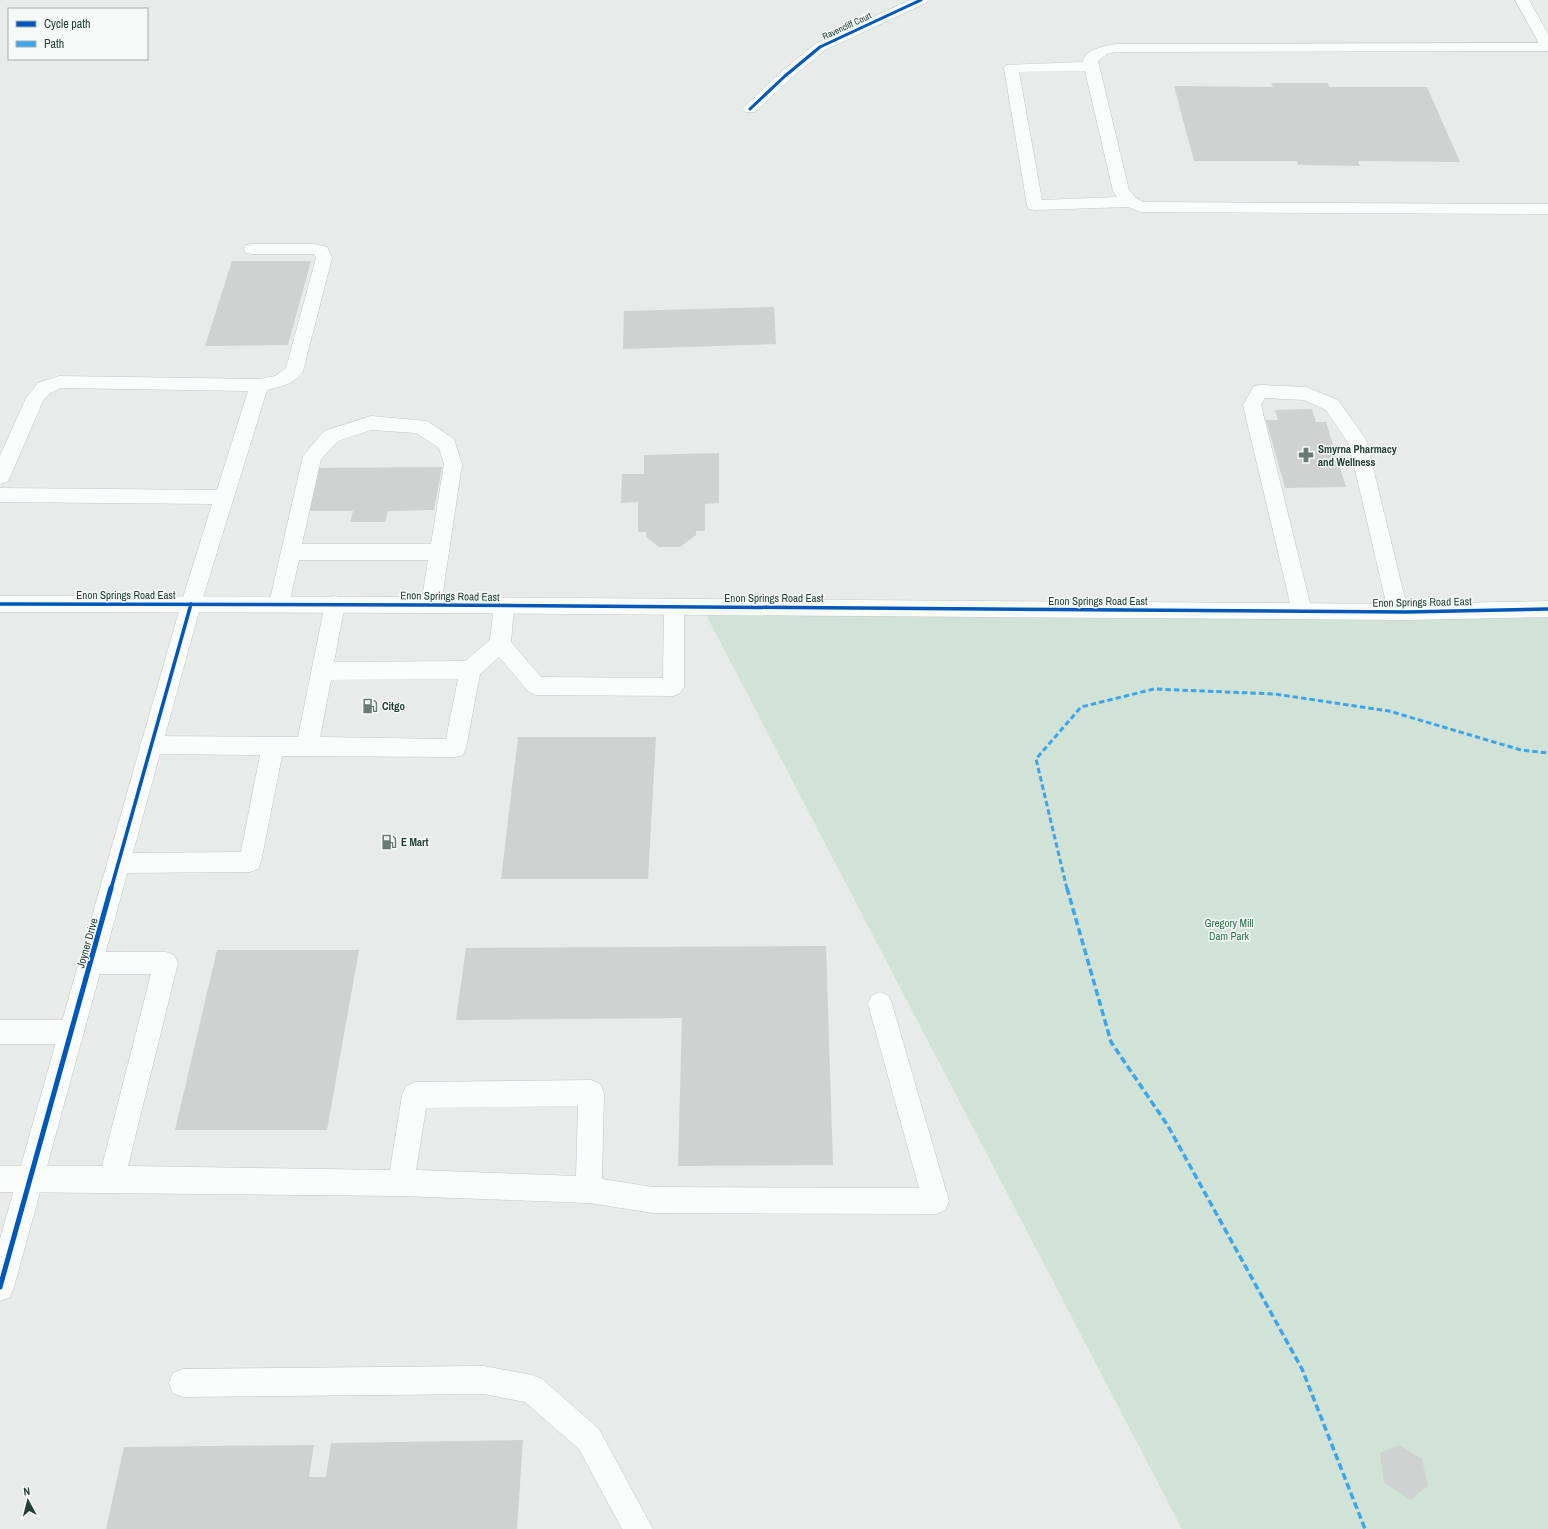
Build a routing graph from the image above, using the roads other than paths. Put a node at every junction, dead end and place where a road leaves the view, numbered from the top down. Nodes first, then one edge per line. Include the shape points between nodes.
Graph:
1 (921, 0) edge
2 (1522, 0) edge
3 (1548, 47) edge
4 (1091, 66) junction
5 (750, 109) dead end
6 (1130, 202) junction
7 (1548, 209) edge
8 (252, 249) dead end
9 (259, 385) junction
10 (0, 477) edge
11 (0, 495) edge
12 (224, 497) junction
13 (290, 552) junction
14 (439, 552) junction
15 (0, 604) edge
16 (191, 604) junction
17 (279, 604) junction
18 (336, 604) junction
19 (431, 605) junction
20 (504, 606) junction
21 (674, 606) junction
22 (1548, 609) edge
23 (1302, 611) junction
24 (1398, 611) junction
25 (500, 644) junction
26 (470, 670) junction
27 (322, 671) junction
28 (152, 746) junction
29 (273, 746) junction
30 (306, 747) junction
31 (119, 863) junction
32 (91, 963) junction
33 (880, 1004) dead end
34 (0, 1032) edge
35 (72, 1032) junction
36 (0, 1179) edge
37 (112, 1179) junction
38 (30, 1180) junction
39 (401, 1183) junction
40 (589, 1190) junction
41 (0, 1287) edge
42 (183, 1383) dead end
43 (638, 1529) edge

1 - 5 street, Ravencliff Court via 820,47
2 - 3 street
3 - 4 street via 1116,48 1102,51 1090,60
4 - 6 street via 1121,191
4 - 6 street via 1011,68 1035,205
6 - 7 street via 1141,207 1158,209
8 - 9 street via 314,249 321,252 324,258 294,371 280,381
9 - 10 street via 59,382 44,388 35,398
9 - 12 street, Joyner Drive
11 - 12 street
12 - 16 street, Joyner Drive
13 - 14 street
13 - 14 street via 312,456 331,436 371,423 420,426 447,444 453,464
13 - 17 street
14 - 19 street
15 - 16 street, Enon Springs Road East
16 - 17 street, Enon Springs Road East
16 - 28 street, Joyner Drive
17 - 18 street, Enon Springs Road East
18 - 19 street, Enon Springs Road East
18 - 27 street
19 - 20 street, Enon Springs Road East
20 - 21 street, Enon Springs Road East
20 - 25 street
21 - 23 street, Enon Springs Road East
21 - 25 street via 673,687 536,686
22 - 24 street, Enon Springs Road East
23 - 24 street, Enon Springs Road East
23 - 24 street via 1252,405 1260,391 1306,394 1332,404 1358,443
25 - 26 street
26 - 27 street
26 - 30 street via 455,748
27 - 30 street
28 - 29 street
28 - 31 street, Joyner Drive
29 - 30 street
29 - 31 street via 250,862
31 - 32 street, Joyner Drive
32 - 35 street, Joyner Drive
32 - 37 street via 166,963
33 - 40 street via 936,1201 653,1200
34 - 35 street
35 - 38 street, Joyner Drive
36 - 38 street
37 - 38 street
37 - 39 street
38 - 41 street, Joyner Drive
39 - 40 street
39 - 40 street via 415,1095 592,1092
42 - 43 street via 484,1380 532,1389 589,1439

